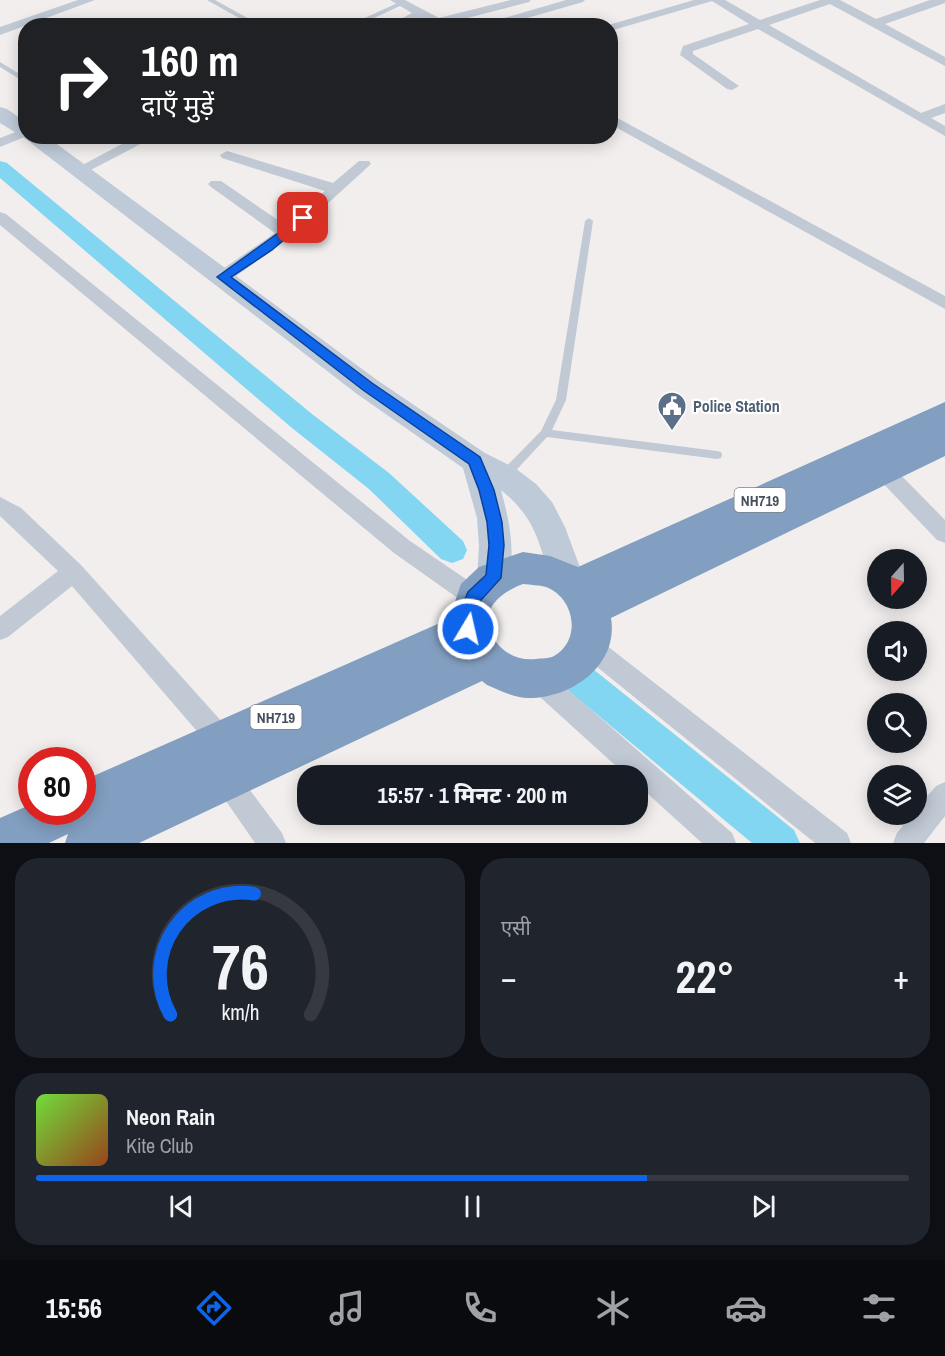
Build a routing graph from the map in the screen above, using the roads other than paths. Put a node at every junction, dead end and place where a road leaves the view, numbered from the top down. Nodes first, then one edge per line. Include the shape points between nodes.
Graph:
1 (88, 0) edge
2 (210, 0) edge
3 (525, 0) edge
4 (579, 0) edge
5 (707, 0) edge
6 (717, 0) edge
7 (831, 0) edge
8 (941, 0) edge
9 (400, 1) edge
10 (422, 13) junction
11 (37, 18) edge
12 (244, 18) edge
13 (366, 18) edge
14 (411, 18) edge
15 (431, 18) edge
16 (462, 18) edge
17 (513, 18) edge
18 (874, 24) junction
19 (18, 25) edge
20 (618, 25) edge
21 (760, 25) junction
22 (0, 31) edge
23 (945, 62) edge
24 (0, 64) edge
25 (18, 76) edge
26 (732, 86) dead end
27 (945, 108) edge
28 (0, 113) edge
29 (920, 118) junction
30 (618, 122) edge
31 (18, 126) edge
32 (945, 132) edge
33 (18, 135) edge
34 (1, 142) edge
35 (43, 144) edge
36 (133, 144) edge
37 (227, 155) dead end
38 (364, 164) dead end
39 (78, 171) junction
40 (216, 184) dead end
41 (335, 189) junction
42 (0, 217) edge
43 (589, 221) dead end
44 (286, 233) junction
45 (223, 277) junction
46 (945, 303) edge
47 (945, 414) edge
48 (545, 433) junction
49 (945, 441) edge
50 (717, 455) dead end
51 (883, 470) junction
52 (495, 483) junction
53 (0, 505) edge
54 (945, 534) edge
55 (73, 572) junction
56 (581, 606) junction
57 (480, 616) junction
58 (0, 630) edge
59 (538, 679) junction
60 (224, 760) junction
61 (945, 795) edge
62 (96, 800) edge
63 (37, 825) edge
64 (0, 841) edge
65 (88, 843) edge
66 (272, 843) edge
67 (722, 843) edge
68 (837, 843) edge
69 (907, 843) edge

1 - 11 street
2 - 12 lane
3 - 16 street
4 - 17 street
5 - 20 street
6 - 21 street
7 - 18 street
7 - 21 street
8 - 18 street
9 - 10 street
9 - 13 lane
10 - 14 street
10 - 15 street
18 - 23 street
19 - 22 street
21 - 26 street via 685,51
21 - 29 street
24 - 25 lane
27 - 29 street
28 - 31 street
29 - 32 street
30 - 46 street
33 - 34 street
35 - 39 street
36 - 39 street
37 - 41 street
38 - 41 street
39 - 45 street
40 - 44 street
41 - 44 street
42 - 57 street via 402,547
43 - 48 lane via 566,377 561,400
44 - 45 street
45 - 52 street via 367,387 475,461
47 - 56 highway, NH719
48 - 50 lane
48 - 52 lane
49 - 51 highway, NH719
51 - 54 street
51 - 56 highway, NH719
52 - 56 street via 525,494 541,511
52 - 57 street via 496,545
53 - 55 street
55 - 58 street
55 - 60 street
56 - 57 highway, NH719 via 555,574 531,569 507,571
56 - 59 highway, NH719 via 581,658 569,669
56 - 68 street via 642,690
57 - 59 highway, NH719 via 500,671 518,678
57 - 60 highway, NH719
59 - 67 street
60 - 62 highway, NH719
60 - 65 highway, NH719
60 - 66 street
61 - 69 street
63 - 64 highway

